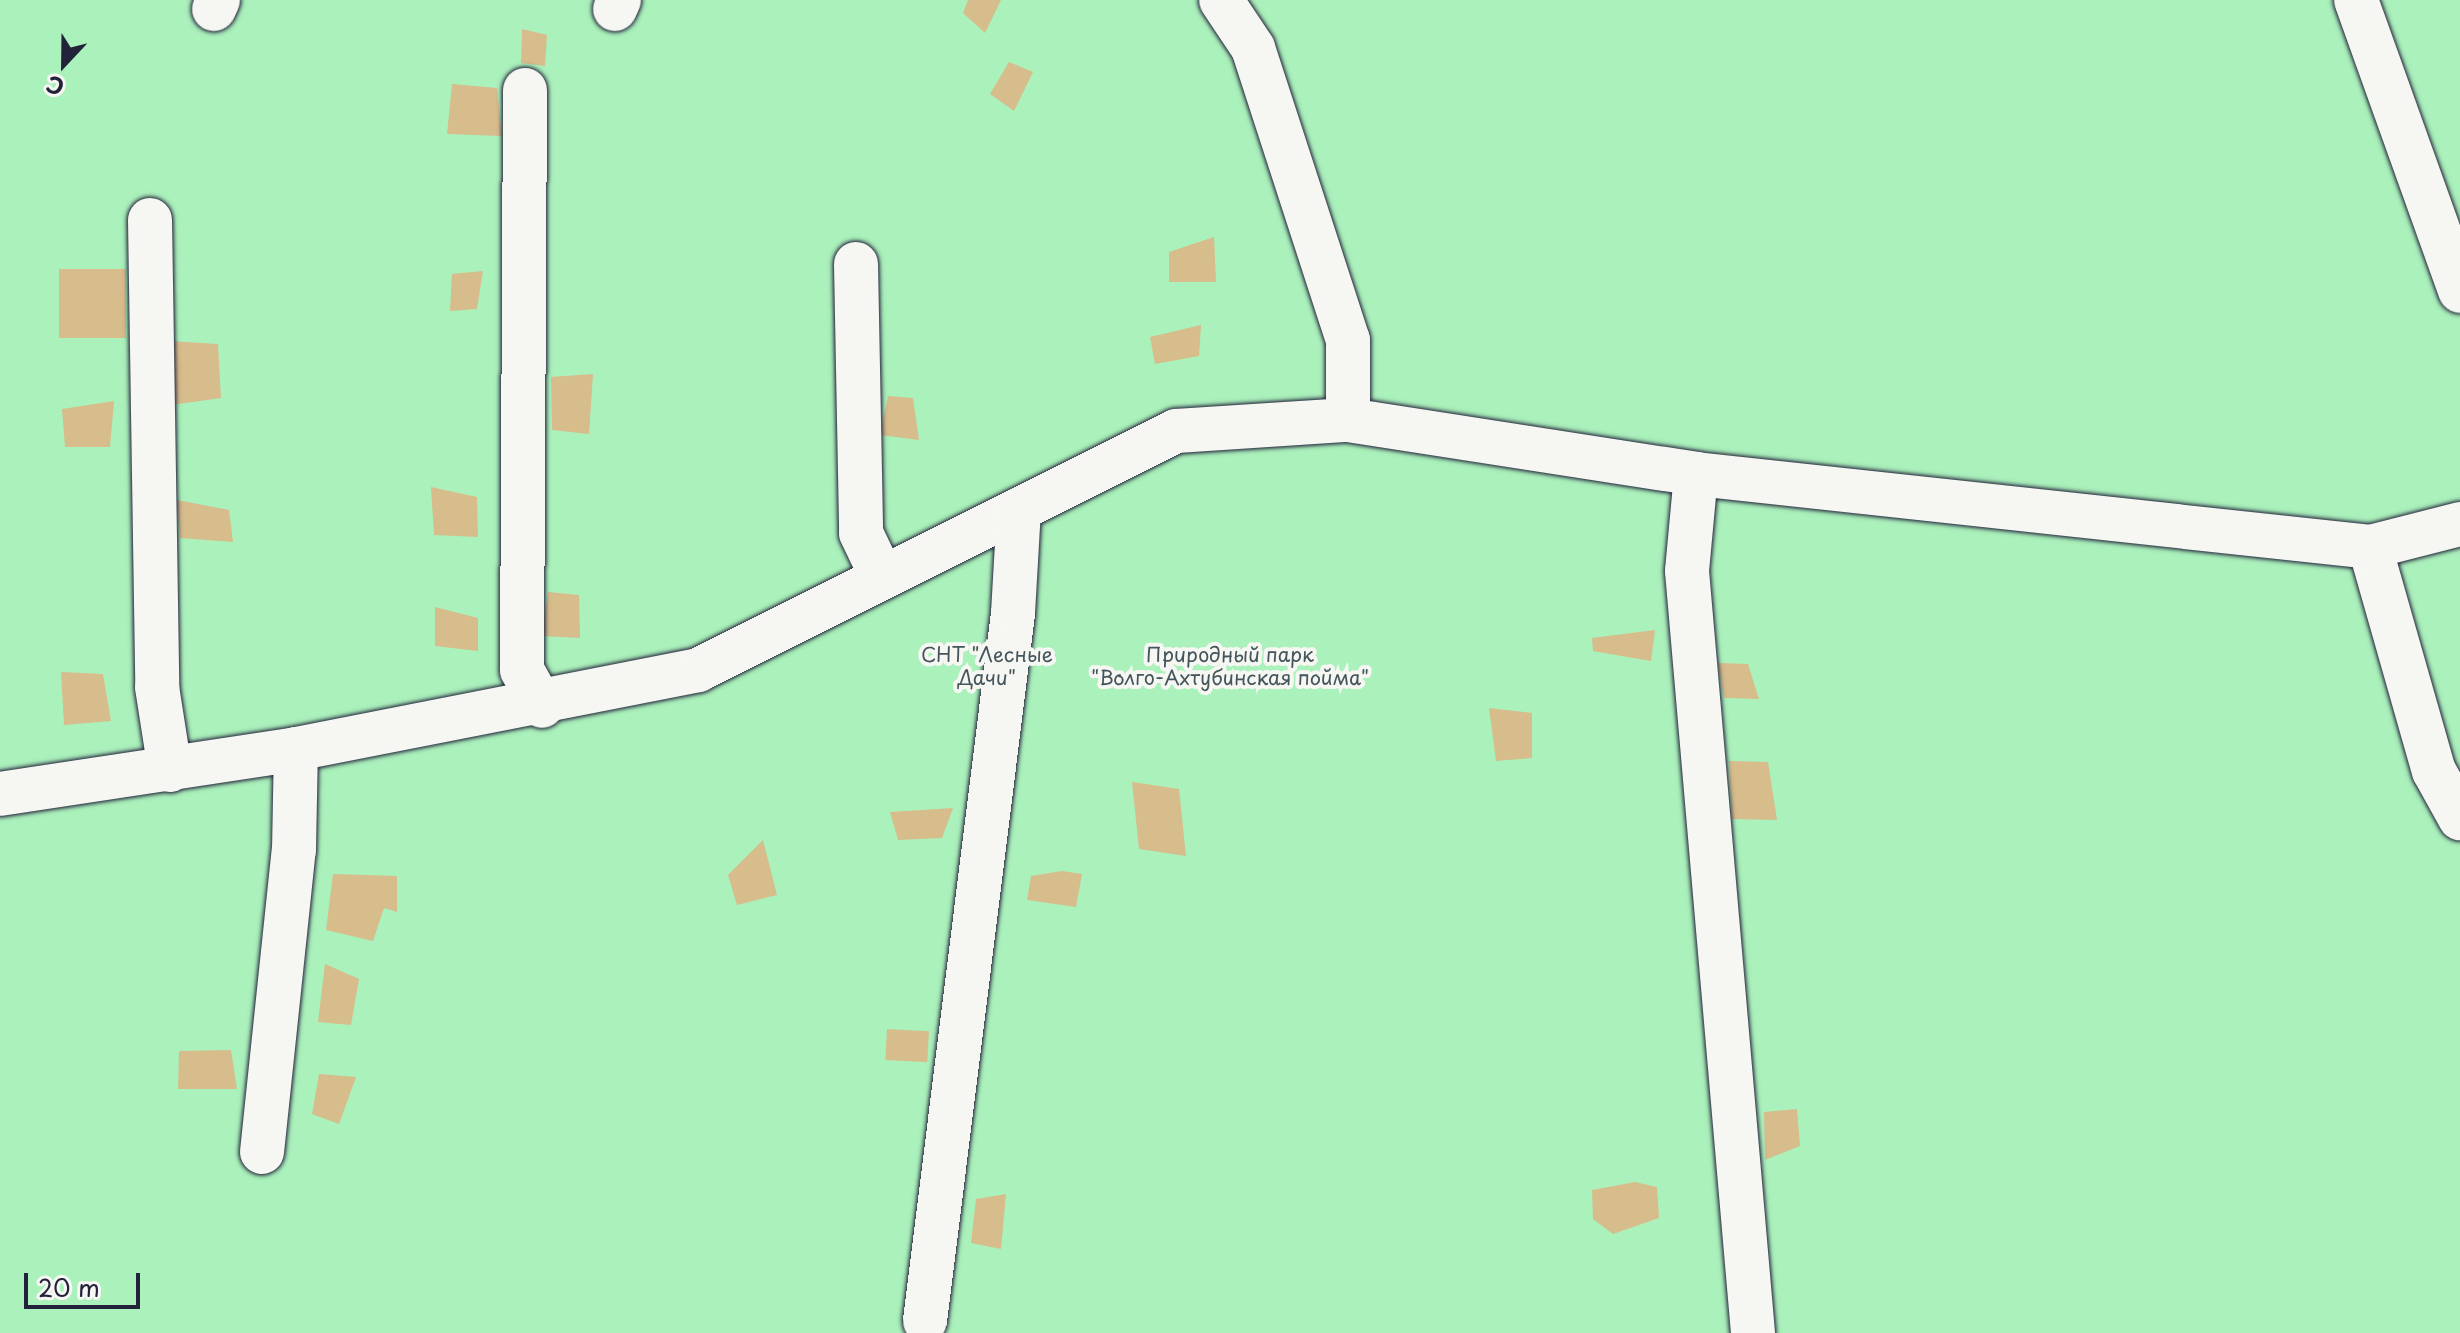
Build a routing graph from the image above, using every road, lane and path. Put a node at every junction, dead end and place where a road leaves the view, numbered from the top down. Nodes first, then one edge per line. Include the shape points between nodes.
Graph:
1 (1221, 0) edge
2 (2356, 0) edge
3 (525, 90) dead end
4 (150, 220) dead end
5 (856, 264) dead end
6 (2460, 291) edge
7 (1348, 420) junction
8 (1696, 474) junction
9 (1019, 510) junction
10 (2460, 524) edge
11 (2370, 547) junction
12 (881, 575) junction
13 (542, 706) junction
14 (296, 749) junction
15 (170, 770) junction
16 (0, 794) edge
17 (2460, 818) edge
18 (262, 1152) dead end
19 (925, 1321) dead end
20 (1753, 1333) edge

1 - 7 street via 1253,48 1348,340
2 - 6 street
3 - 13 street via 522,670
4 - 15 street via 157,687
5 - 12 street via 861,533
7 - 8 street
7 - 9 street via 1176,431
8 - 11 street
8 - 20 street via 1687,571
9 - 12 street
9 - 19 street via 1013,613
10 - 11 street
11 - 17 street via 2434,771
12 - 13 street via 698,670
13 - 14 street
14 - 15 street
14 - 18 street via 294,850
15 - 16 street

